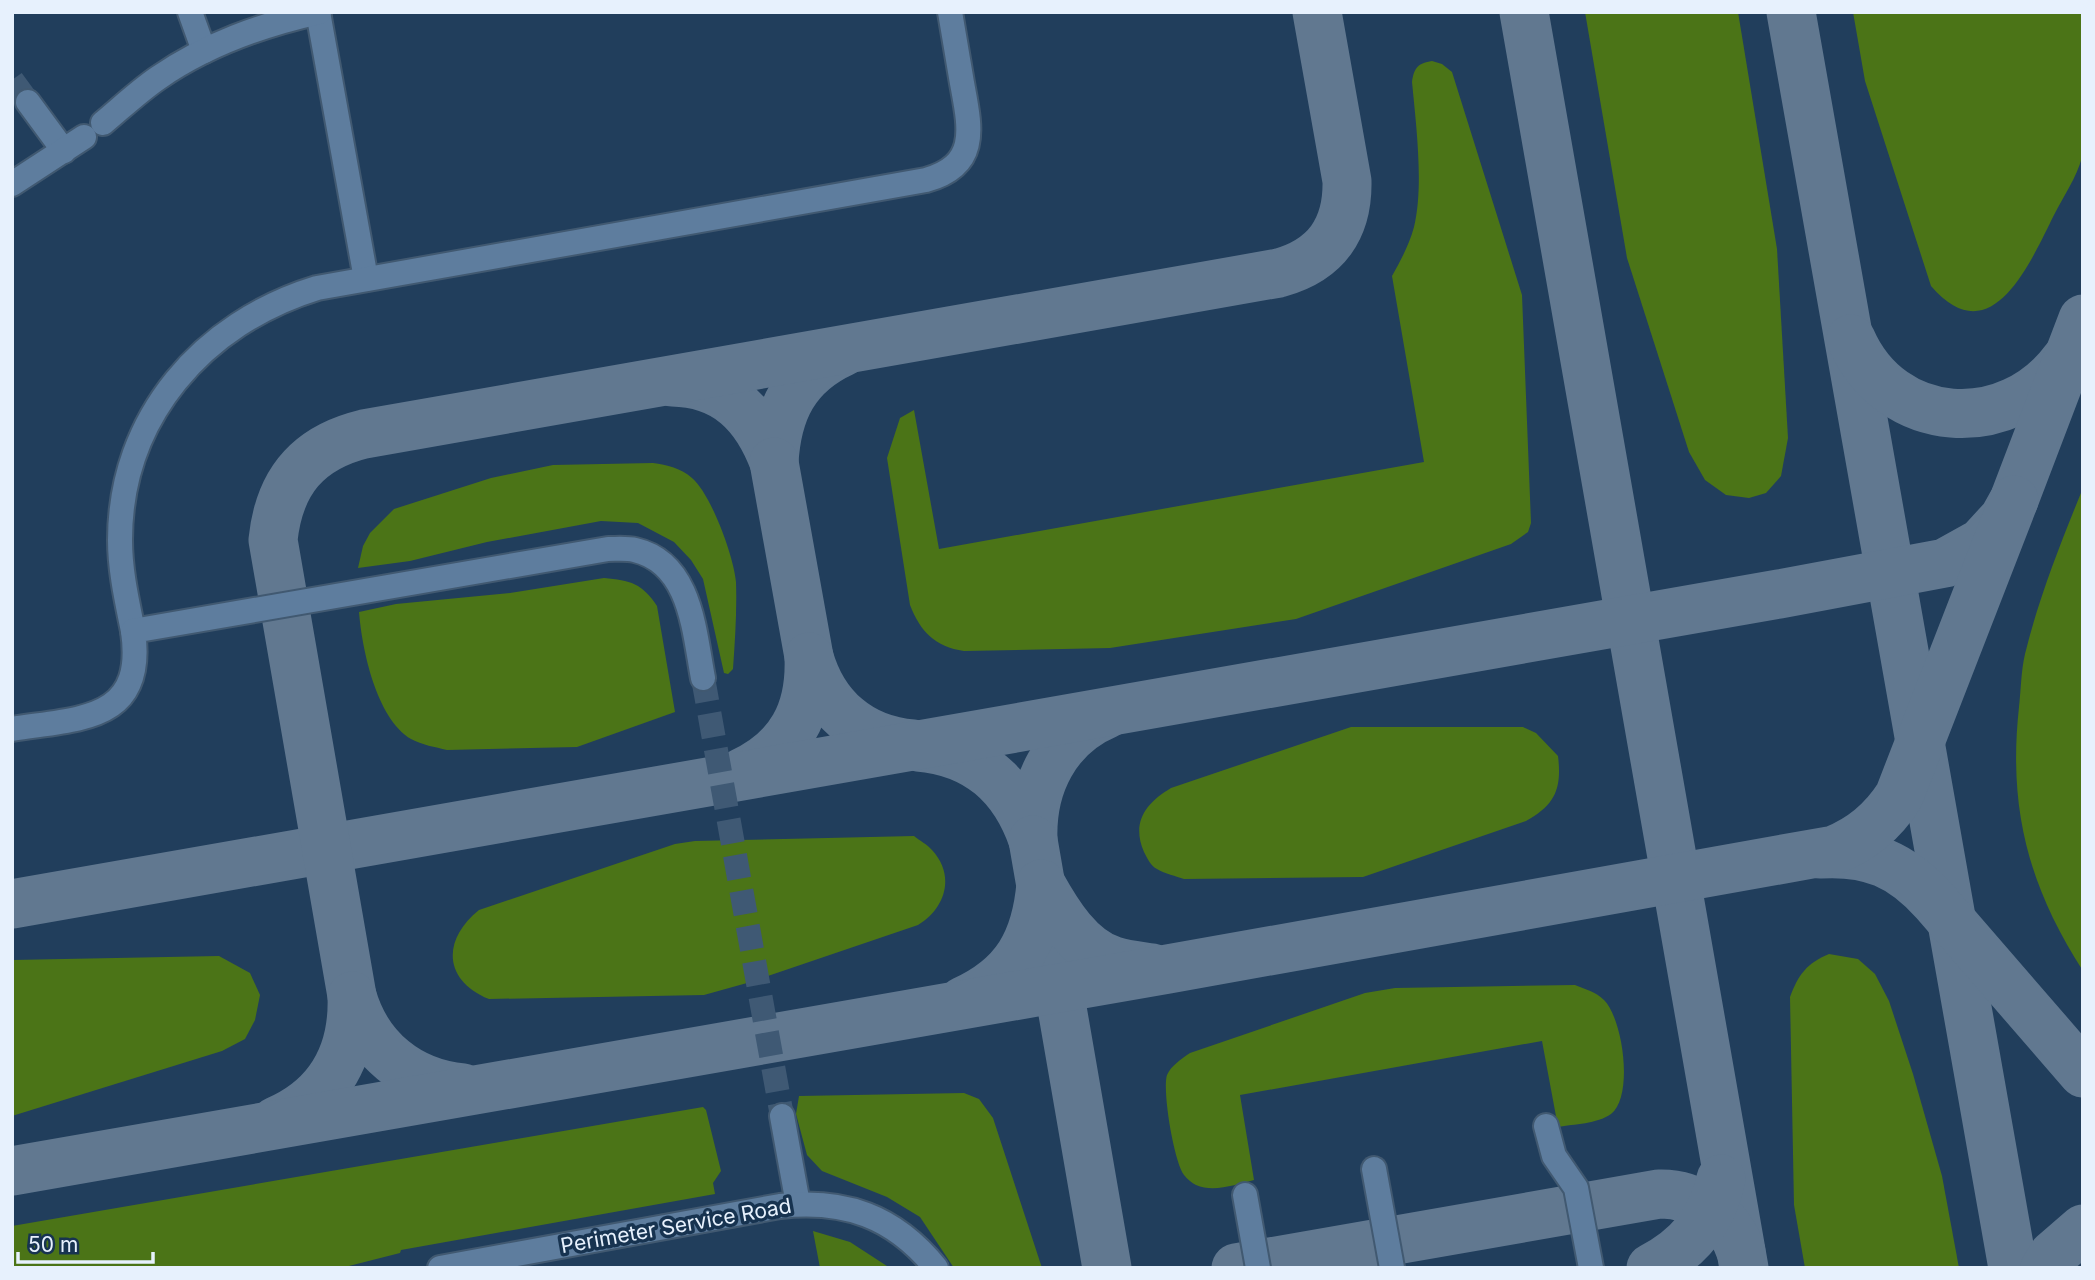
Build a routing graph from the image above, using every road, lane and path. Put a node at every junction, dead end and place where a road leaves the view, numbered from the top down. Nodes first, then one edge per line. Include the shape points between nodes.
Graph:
1 (190, 12) edge
2 (318, 12) edge
3 (950, 12) edge
4 (204, 51) junction
5 (28, 102) tunnel mouth
6 (83, 137) junction
7 (14, 179) edge
8 (366, 279) junction
9 (133, 631) junction
10 (703, 678) tunnel mouth
11 (12, 729) edge
12 (782, 1116) tunnel mouth
13 (1546, 1126) dead end
14 (1374, 1169) dead end
15 (1245, 1195) dead end
16 (798, 1204) junction
17 (440, 1268) edge
18 (936, 1268) edge
19 (1258, 1268) edge
20 (1392, 1268) edge
21 (1591, 1268) edge

1 - 4 lane
2 - 4 lane via 253,29
2 - 8 lane
3 - 8 lane via 970,129 963,156 946,174
4 - 6 lane via 157,79
5 - 6 lane
6 - 7 lane
8 - 9 lane via 291,296 250,316 195,357 160,402 137,450 121,526 122,573
9 - 10 lane via 608,549 635,550 659,560 678,579 689,605
9 - 11 lane via 136,655 132,675 108,709
12 - 16 lane
13 - 21 lane via 1554,1156 1576,1188
14 - 20 lane
15 - 19 lane
16 - 17 lane, Perimeter Service Road
16 - 18 lane, Perimeter Service Road via 840,1206 869,1215 920,1248

